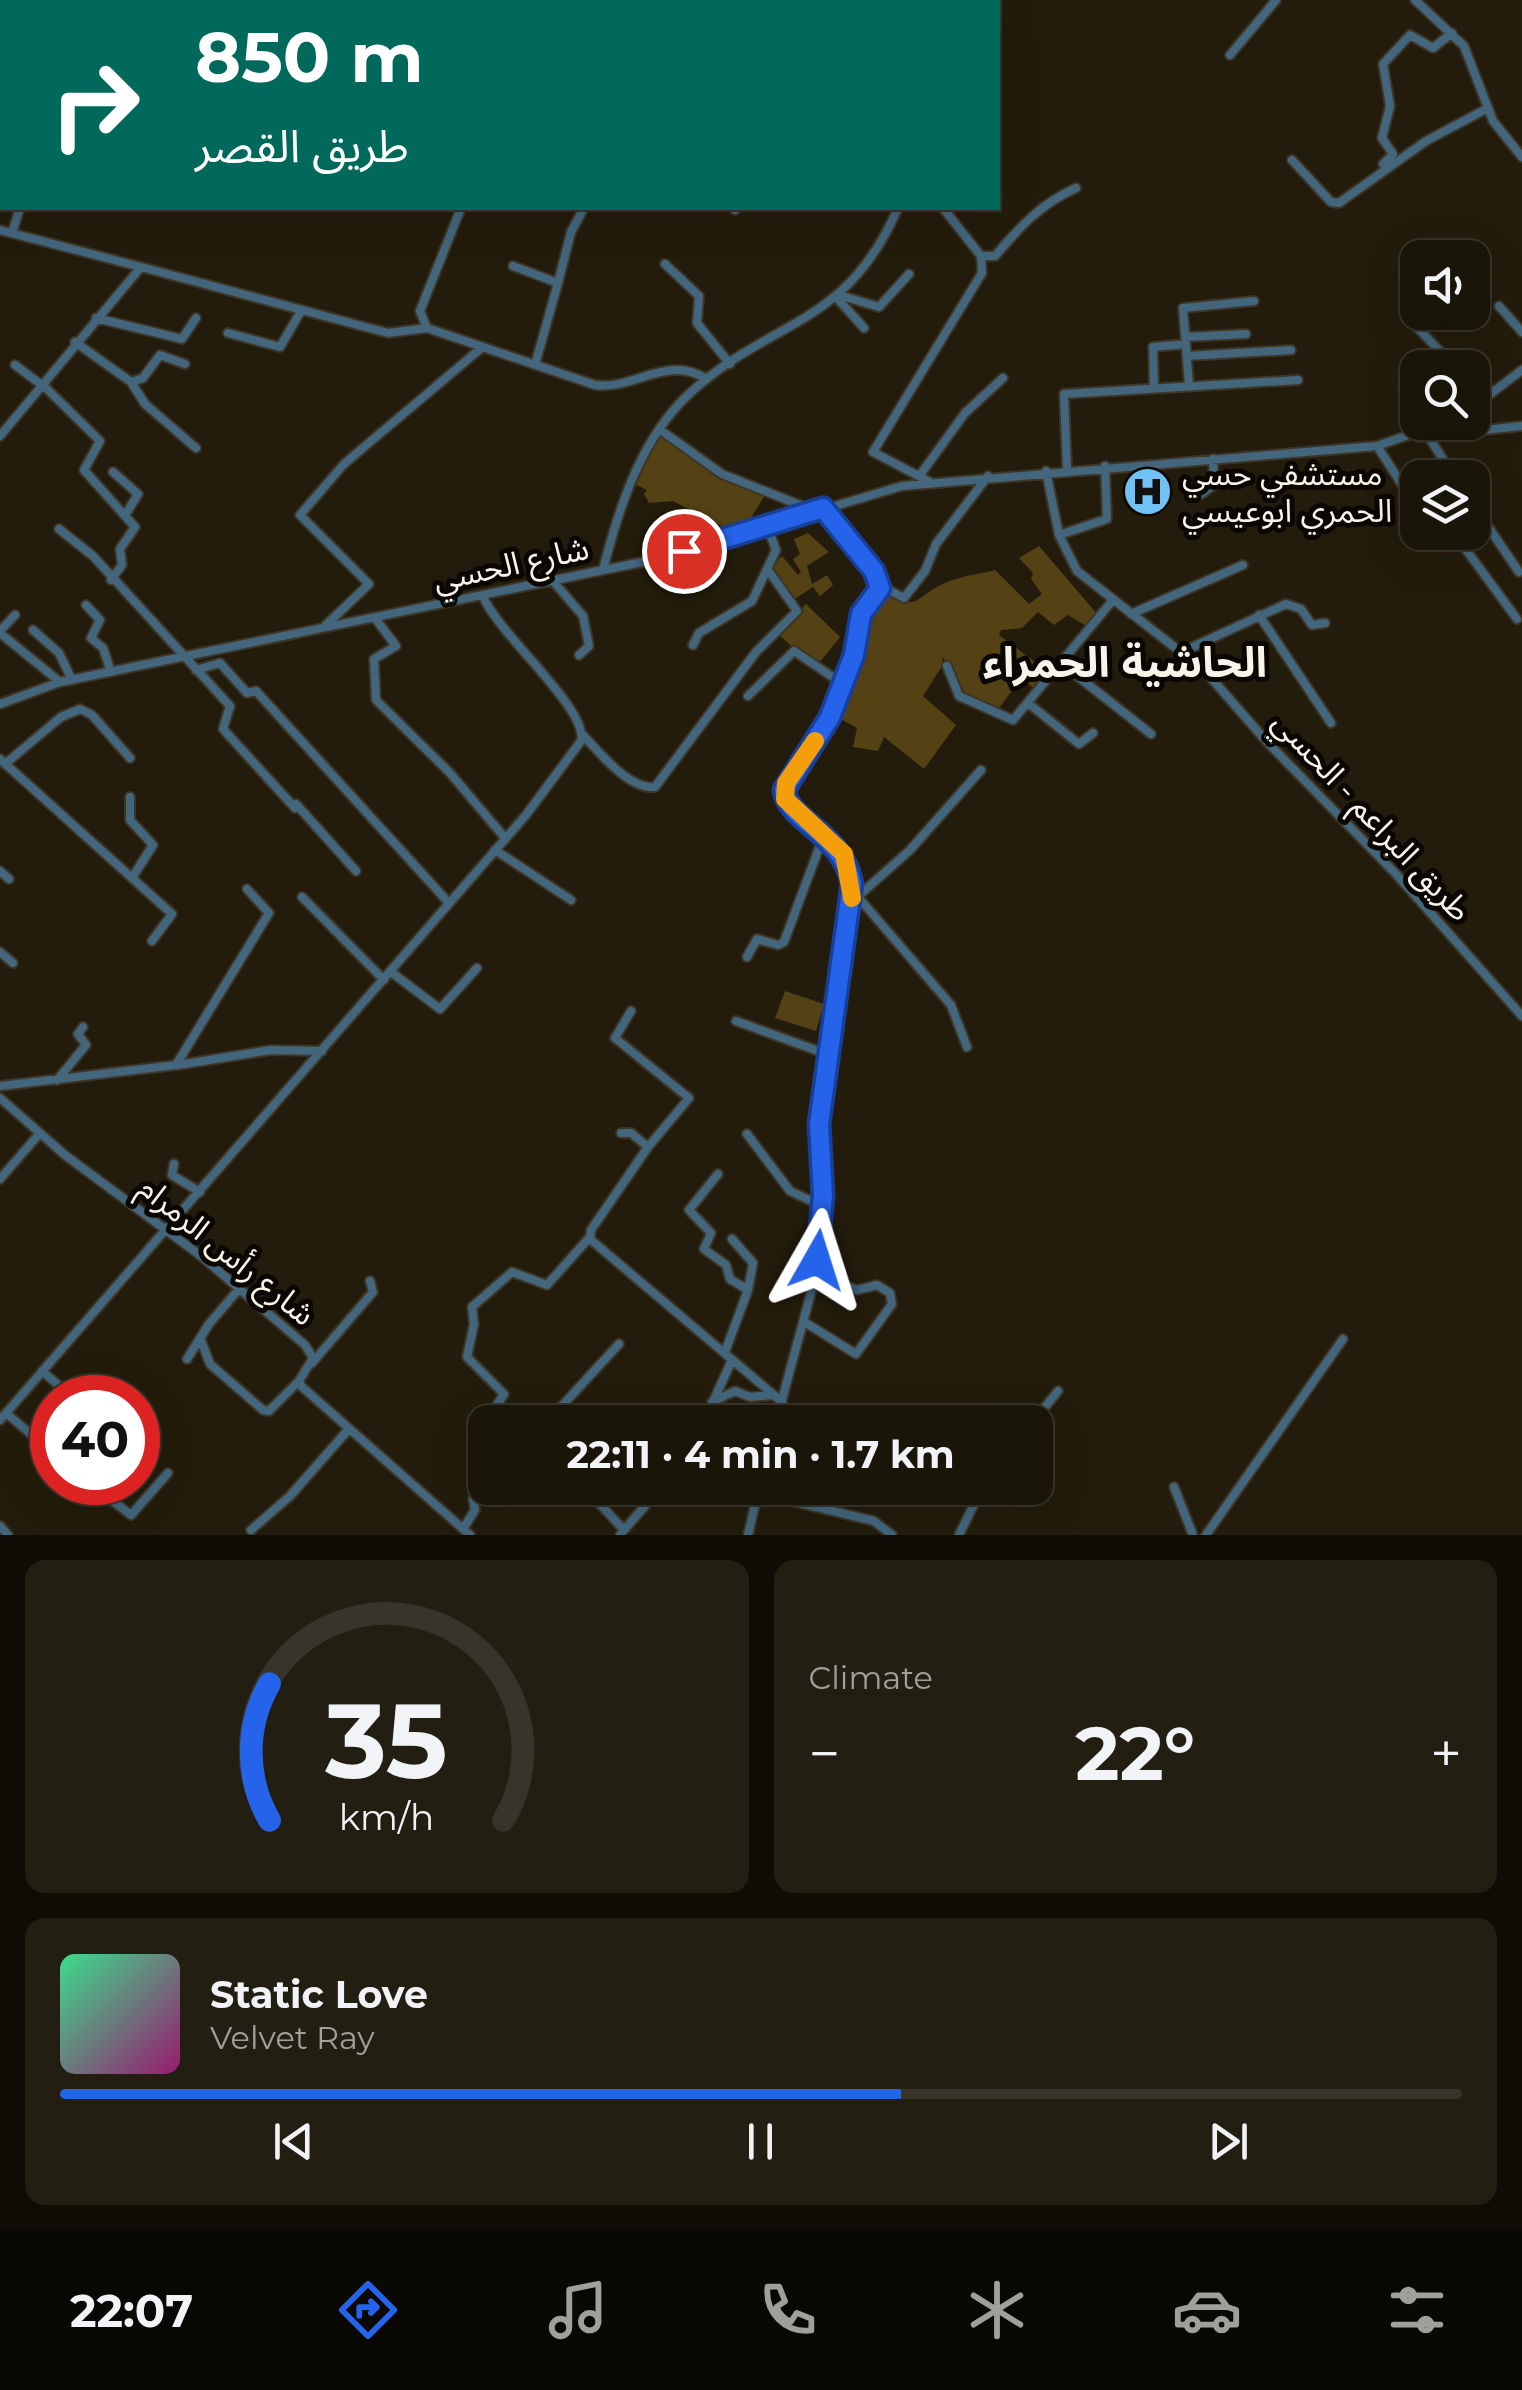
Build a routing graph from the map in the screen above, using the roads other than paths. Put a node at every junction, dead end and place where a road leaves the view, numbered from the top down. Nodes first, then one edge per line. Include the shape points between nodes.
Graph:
1 (1276, 0) edge
2 (1415, 0) edge
3 (1452, 33) junction
4 (1230, 55) dead end
5 (1488, 108) junction
6 (1522, 157) edge
7 (1292, 160) dead end
8 (1380, 172) junction
9 (1076, 188) dead end
10 (19, 210) edge
11 (460, 210) edge
12 (583, 210) edge
13 (897, 210) edge
14 (946, 210) edge
15 (0, 230) edge
16 (12, 234) junction
17 (981, 256) junction
18 (665, 264) dead end
19 (513, 266) dead end
20 (142, 267) junction
21 (909, 274) dead end
22 (558, 283) junction
23 (837, 296) junction
24 (1254, 301) dead end
25 (1500, 306) dead end
26 (300, 310) junction
27 (420, 311) junction
28 (96, 318) junction
29 (196, 318) dead end
30 (427, 328) junction
31 (864, 328) dead end
32 (411, 329) junction
33 (1419, 330) edge
34 (1522, 332) edge
35 (228, 334) dead end
36 (1246, 334) dead end
37 (1186, 341) junction
38 (75, 342) junction
39 (480, 349) junction
40 (1292, 350) dead end
41 (1438, 350) edge
42 (1187, 356) junction
43 (185, 364) dead end
44 (730, 364) junction
45 (15, 365) dead end
46 (535, 366) junction
47 (1522, 370) edge
48 (1003, 378) dead end
49 (707, 379) junction
50 (1298, 380) dead end
51 (131, 382) junction
52 (42, 384) junction
53 (1189, 384) junction
54 (1154, 386) junction
55 (1490, 398) edge
56 (1522, 426) edge
57 (1490, 428) edge
58 (659, 429) junction
59 (0, 436) edge
60 (1402, 440) edge
61 (1377, 446) junction
62 (196, 448) dead end
63 (1213, 459) junction
64 (1105, 466) junction
65 (1068, 469) junction
66 (1046, 471) junction
67 (113, 472) dead end
68 (920, 475) junction
69 (988, 476) junction
70 (1400, 481) edge
71 (930, 482) junction
72 (1201, 494) dead end
73 (819, 510) junction
74 (126, 514) junction
75 (768, 526) junction
76 (59, 529) dead end
77 (1490, 529) edge
78 (1059, 535) junction
79 (1465, 550) edge
80 (607, 556) junction
81 (1243, 564) dead end
82 (620, 567) junction
83 (603, 570) junction
84 (768, 570) junction
85 (1519, 572) dead end
86 (111, 580) junction
87 (552, 581) junction
88 (879, 584) junction
89 (483, 596) junction
90 (1113, 600) junction
91 (86, 605) dead end
92 (0, 614) edge
93 (1131, 614) junction
94 (1259, 615) junction
95 (374, 618) junction
96 (1517, 619) dead end
97 (1325, 623) dead end
98 (322, 629) junction
99 (33, 630) dead end
100 (0, 632) edge
101 (693, 644) dead end
102 (1184, 651) junction
103 (579, 654) dead end
104 (183, 658) junction
105 (1062, 664) junction
106 (947, 666) dead end
107 (196, 670) junction
108 (111, 672) junction
109 (72, 680) junction
110 (60, 682) junction
111 (843, 684) junction
112 (748, 696) dead end
113 (1028, 703) junction
114 (0, 704) edge
115 (223, 722) junction
116 (1331, 723) dead end
117 (1093, 733) dead end
118 (1152, 734) dead end
119 (584, 735) junction
120 (130, 758) dead end
121 (3, 762) edge
122 (981, 770) dead end
123 (130, 798) dead end
124 (295, 808) dead end
125 (824, 835) junction
126 (506, 838) junction
127 (495, 850) junction
128 (0, 871) edge
129 (356, 871) dead end
130 (132, 878) junction
131 (9, 879) dead end
132 (247, 889) dead end
133 (302, 897) dead end
134 (855, 899) junction
135 (571, 900) dead end
136 (449, 903) junction
137 (152, 941) dead end
138 (0, 952) edge
139 (747, 957) dead end
140 (13, 964) dead end
141 (477, 968) dead end
142 (390, 972) junction
143 (384, 980) junction
144 (631, 1011) dead end
145 (1522, 1016) edge
146 (736, 1021) dead end
147 (83, 1027) dead end
148 (968, 1047) dead end
149 (322, 1051) junction
150 (829, 1056) junction
151 (176, 1065) junction
152 (57, 1080) junction
153 (0, 1086) edge
154 (0, 1098) edge
155 (621, 1133) dead end
156 (40, 1134) junction
157 (747, 1134) dead end
158 (648, 1148) junction
159 (174, 1164) dead end
160 (718, 1174) dead end
161 (0, 1179) edge
162 (200, 1192) junction
163 (822, 1206) junction
164 (167, 1230) junction
165 (589, 1238) junction
166 (732, 1240) dead end
167 (816, 1274) junction
168 (370, 1281) dead end
169 (240, 1290) junction
170 (748, 1290) junction
171 (806, 1323) junction
172 (1342, 1339) dead end
173 (200, 1340) junction
174 (620, 1344) dead end
175 (726, 1352) junction
176 (187, 1358) dead end
177 (312, 1362) junction
178 (731, 1362) junction
179 (42, 1371) junction
180 (47, 1375) edge
181 (299, 1380) junction
182 (1058, 1392) dead end
183 (773, 1395) junction
184 (712, 1402) junction
185 (782, 1402) junction
186 (497, 1405) edge
187 (563, 1405) edge
188 (711, 1405) edge
189 (781, 1405) edge
190 (1048, 1405) edge
191 (3, 1416) edge
192 (348, 1430) junction
193 (30, 1436) edge
194 (168, 1473) dead end
195 (160, 1482) edge
196 (1174, 1487) dead end
197 (117, 1505) edge
198 (139, 1505) edge
199 (474, 1505) edge
200 (600, 1505) edge
201 (648, 1505) edge
202 (755, 1505) edge
203 (815, 1505) edge
204 (974, 1505) edge
205 (0, 1526) edge
206 (251, 1530) dead end
207 (466, 1532) edge
208 (622, 1532) edge
209 (8, 1535) edge
210 (748, 1535) edge
211 (892, 1535) edge
212 (959, 1535) edge
213 (1193, 1535) edge
214 (1206, 1535) edge

1 - 4 street
2 - 3 street
3 - 5 street
3 - 8 street via 1432,48 1410,34 1383,64 1390,106 1382,138 1392,154
5 - 6 street
5 - 8 street
7 - 8 street via 1335,204
9 - 17 street via 1030,215 995,256
10 - 16 street
11 - 27 street
12 - 22 street
13 - 23 street via 868,263
14 - 17 street
15 - 16 street
16 - 20 street
17 - 68 street via 982,273 873,452
18 - 44 street via 699,296 700,328
19 - 22 street
20 - 26 street
20 - 28 street
21 - 23 street via 879,308
22 - 46 street
23 - 31 street
23 - 44 street
24 - 37 street via 1186,305
25 - 34 street
26 - 32 street via 388,333
26 - 35 street via 280,346
27 - 30 street
27 - 32 street
28 - 29 street via 182,339
28 - 38 street
30 - 32 street
30 - 39 street
33 - 41 street
36 - 37 street
37 - 42 street
37 - 54 street via 1153,347
38 - 51 street
38 - 52 street
39 - 46 street
39 - 98 street via 344,464 300,515 369,584
40 - 42 street
42 - 53 street
43 - 51 street via 160,355 143,378
44 - 49 street
45 - 52 street
46 - 49 street via 602,386 670,368
47 - 55 street
48 - 68 street via 965,413
49 - 58 street
50 - 53 street
51 - 62 street via 145,404
52 - 59 street
52 - 74 street via 100,440 84,470
53 - 54 street
54 - 65 street via 1064,394
56 - 57 street
58 - 73 street via 722,474
58 - 80 street via 638,466
60 - 61 street, شارع الحسي
61 - 63 street, شارع الحسي
61 - 70 street
63 - 64 street, شارع الحسي
63 - 72 street via 1214,485
64 - 65 street, شارع الحسي
64 - 78 street via 1107,519
65 - 66 street, شارع الحسي
66 - 69 street, شارع الحسي
66 - 78 street, طريق البراعم - الحسي
67 - 74 street via 139,496
68 - 71 street
69 - 71 street, شارع الحسي
69 - 88 street via 904,598
71 - 73 street, شارع الحسي
73 - 75 street, شارع الحسي
73 - 88 street
74 - 86 street via 135,530
75 - 82 street, شارع الحسي
75 - 84 street via 776,550
76 - 86 street
77 - 85 street
78 - 90 street, طريق البراعم - الحسي via 1077,570
79 - 96 street
80 - 82 street
80 - 83 street
81 - 93 street
82 - 83 street, شارع الحسي
83 - 87 street, شارع الحسي
84 - 101 street via 752,601
84 - 119 street via 796,611 756,652 655,787 619,771
86 - 104 street
87 - 89 street, شارع الحسي
87 - 103 street via 585,620 589,646
88 - 111 street via 861,614
89 - 95 street, شارع الحسي
89 - 119 street
90 - 93 street, طريق البراعم - الحسي
90 - 105 street
91 - 108 street via 100,620 91,638 103,648
92 - 100 street via 12,618
93 - 102 street, طريق البراعم - الحسي
94 - 97 street via 1288,604 1312,624
94 - 102 street
94 - 116 street
95 - 98 street, شارع الحسي
95 - 126 street via 396,646 374,659 376,700
98 - 104 street, شارع الحسي
99 - 109 street via 59,653
100 - 110 street
102 - 145 street, طريق البراعم - الحسي
104 - 107 street
104 - 108 street, شارع الحسي
105 - 113 street
105 - 118 street
106 - 113 street via 959,696 987,712 1012,720
107 - 115 street via 230,706
107 - 136 street via 220,663 246,693 256,692
108 - 109 street, شارع الحسي
109 - 110 street, شارع الحسي
110 - 114 street, شارع الحسي
111 - 112 street via 794,651
111 - 125 street via 784,790 790,807
113 - 117 street via 1079,744
115 - 124 street via 222,729
115 - 129 street
119 - 126 street
120 - 121 street via 80,709 61,716
121 - 130 street
122 - 134 street via 910,850
123 - 130 street via 130,820 152,844
125 - 134 street via 844,854
125 - 139 street via 784,942 758,939
126 - 127 street
127 - 135 street
127 - 136 street
128 - 131 street
130 - 137 street via 172,914
132 - 151 street via 269,914
133 - 143 street
134 - 148 street via 951,1005
134 - 150 street
136 - 142 street
138 - 140 street
141 - 142 street via 440,1009
142 - 143 street
143 - 149 street
144 - 158 street via 614,1038 689,1098
146 - 150 street
147 - 152 street via 78,1034 86,1045
149 - 151 street via 272,1050
149 - 162 street
150 - 163 street via 819,1124
151 - 152 street
152 - 153 street
154 - 156 street, شارع رأس الرمرام
155 - 158 street via 631,1132
156 - 161 street
156 - 164 street, شارع رأس الرمرام
157 - 163 street via 790,1191
158 - 165 street
159 - 162 street via 172,1174
160 - 170 street via 690,1213 710,1231 704,1249
162 - 164 street
163 - 167 street
164 - 169 street, شارع رأس الرمرام
164 - 179 street
165 - 175 street
165 - 186 street via 547,1285 512,1272 472,1307 467,1357 504,1394
166 - 170 street via 754,1265
167 - 171 street
167 - 171 street via 856,1290 877,1285 890,1293 892,1304 856,1354
168 - 177 street via 373,1292
169 - 173 street
169 - 177 street, شارع رأس الرمرام via 310,1349
170 - 175 street
171 - 185 street
172 - 214 street
173 - 176 street
173 - 181 street via 210,1364 263,1410
174 - 187 street
175 - 178 street
177 - 181 street, شارع رأس الرمرام
178 - 183 street
178 - 184 street
179 - 180 street
179 - 191 street
181 - 192 street, شارع رأس الرمرام
182 - 190 street
183 - 184 street via 735,1391
183 - 185 street
184 - 188 street
185 - 189 street
191 - 193 street
192 - 206 street
192 - 207 street, شارع رأس الرمرام
194 - 195 street
196 - 213 street
197 - 198 street via 130,1515
199 - 207 street
200 - 208 street
201 - 208 street
202 - 210 street
203 - 211 street via 874,1521
204 - 212 street
205 - 209 street

